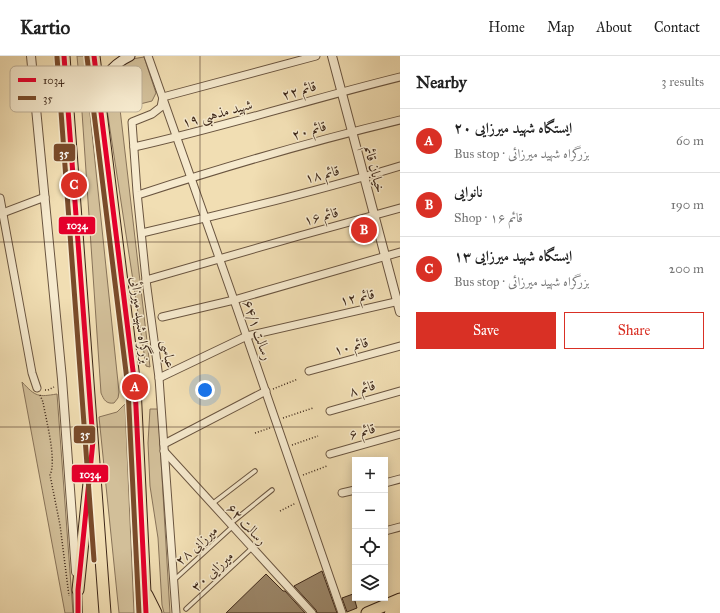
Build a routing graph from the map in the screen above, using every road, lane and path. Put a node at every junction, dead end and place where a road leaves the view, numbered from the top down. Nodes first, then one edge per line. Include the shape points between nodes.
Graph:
1 (31, 56) edge
2 (64, 56) edge
3 (94, 56) edge
4 (130, 56) edge
5 (148, 56) edge
6 (316, 56) edge
7 (332, 56) edge
8 (32, 66) edge
9 (65, 66) edge
10 (95, 66) edge
11 (115, 66) edge
12 (400, 77) edge
13 (341, 91) junction
14 (163, 97) junction
15 (37, 112) edge
16 (68, 112) edge
17 (101, 112) edge
18 (264, 113) joint
19 (400, 120) edge
20 (352, 132) junction
21 (177, 137) junction
22 (134, 147) junction
23 (400, 166) edge
24 (364, 177) junction
25 (191, 178) junction
26 (141, 194) dead end
27 (45, 197) junction
28 (0, 198) edge
29 (400, 208) edge
30 (1, 213) edge
31 (374, 215) junction
32 (206, 218) junction
33 (142, 233) junction
34 (400, 252) edge
35 (385, 256) junction
36 (220, 259) junction
37 (146, 280) junction
38 (234, 300) junction
39 (399, 301) edge
40 (400, 312) edge
41 (162, 317) dead end
42 (247, 336) junction
43 (400, 346) edge
44 (310, 371) dead end
45 (159, 378) junction
46 (62, 379) junction
47 (298, 379) dead end
48 (37, 388) junction
49 (400, 391) edge
50 (266, 392) junction
51 (313, 408) dead end
52 (330, 411) dead end
53 (276, 423) junction
54 (255, 434) dead end
55 (400, 434) edge
56 (318, 436) dead end
57 (93, 441) junction
58 (285, 447) junction
59 (164, 448) junction
60 (330, 454) dead end
61 (327, 466) dead end
62 (255, 471) dead end
63 (295, 478) junction
64 (400, 479) edge
65 (388, 482) edge
66 (272, 490) dead end
67 (352, 491) edge
68 (342, 493) dead end
69 (303, 499) junction
70 (212, 505) junction
71 (280, 512) dead end
72 (231, 526) junction
73 (400, 527) edge
74 (388, 530) edge
75 (252, 548) junction
76 (174, 580) junction
77 (78, 590) junction
78 (145, 591) junction
79 (69, 598) dead end
80 (400, 599) edge
81 (186, 609) dead end
82 (400, 609) edge
83 (78, 613) edge
84 (105, 613) edge
85 (146, 613) edge
86 (150, 613) edge
87 (156, 613) edge
88 (176, 613) edge
89 (312, 613) edge
90 (342, 613) edge
91 (367, 613) edge
92 (390, 613) edge

1 - 8 street
2 - 9 highway
3 - 10 highway, بزرگراه شهید میرزائی
4 - 11 main road
5 - 14 street, رسالت ۶۴/۱
6 - 14 street
7 - 13 street, خیابان قائم
12 - 13 street, قائم ۲۲
13 - 18 street, قائم ۲۲
13 - 20 street, خیابان قائم
14 - 21 street, رسالت ۶۴/۱
14 - 22 street, عباسی via 160,107 152,114 132,122
15 - 27 street
16 - 57 highway
17 - 78 highway, بزرگراه شهید میرزائی via 135,386
18 - 21 street, شهید مذهبی ۱۹
19 - 20 street, قائم ۲۰
20 - 24 street, خیابان قائم
20 - 25 street, قائم ۲۰
21 - 22 street, شهید مذهبی ۱۹
21 - 25 street, رسالت ۶۴/۱
22 - 33 street, عباسی
23 - 24 street, قائم ۱۸
24 - 31 street, خیابان قائم
24 - 32 street, قائم ۱۸
25 - 26 street, قائم ۲۰
25 - 32 street, رسالت ۶۴/۱
27 - 30 street
27 - 46 street
28 - 30 street
29 - 31 street, قائم ۱۶
30 - 48 street
31 - 35 street, خیابان قائم
31 - 36 street, قائم ۱۶
32 - 33 street, قائم ۱۸
32 - 36 street, رسالت ۶۴/۱
33 - 37 street, عباسی
34 - 35 street
35 - 38 street
35 - 39 street, خیابان قائم
36 - 37 street, قائم ۱۶
36 - 38 street, رسالت ۶۴/۱
37 - 45 street, عباسی
38 - 41 street
38 - 42 street, رسالت ۶۴/۱
39 - 40 street, خیابان قائم
39 - 42 street, قائم ۱۲
42 - 45 street, قائم ۱۲
42 - 50 street, رسالت ۶۴/۱
43 - 44 street, قائم ۱۰
45 - 59 street, عباسی
46 - 48 path via 48,390
46 - 77 street
47 - 50 path
48 - 79 path via 43,402 51,451 53,468 50,475 60,525
49 - 52 street, قائم ۸
50 - 53 street, رسالت ۶۴/۱
50 - 59 street
51 - 53 path
53 - 54 path
53 - 58 street, رسالت ۶۴/۱
55 - 60 street, قائم ۶
56 - 58 path
57 - 77 highway
57 - 84 highway
58 - 63 street, رسالت ۶۴/۱
59 - 70 street, رسالت ۶۲
59 - 76 street, عباسی
61 - 63 path
62 - 70 lane
63 - 69 street, رسالت ۶۴/۱
64 - 65 street
66 - 72 lane, میرزایی ۲۸
67 - 68 street
69 - 71 path
69 - 90 street, رسالت ۶۴/۱
70 - 72 street, رسالت ۶۲
72 - 75 street, رسالت ۶۲
72 - 76 lane, میرزایی ۲۸
73 - 74 street
75 - 81 lane, میرزایی ۳۰
75 - 89 street, رسالت ۶۲
76 - 88 street, عباسی
77 - 83 street
78 - 85 highway, بزرگراه شهید میرزائی
78 - 86 main road
78 - 87 highway
80 - 91 highway
82 - 92 main road

